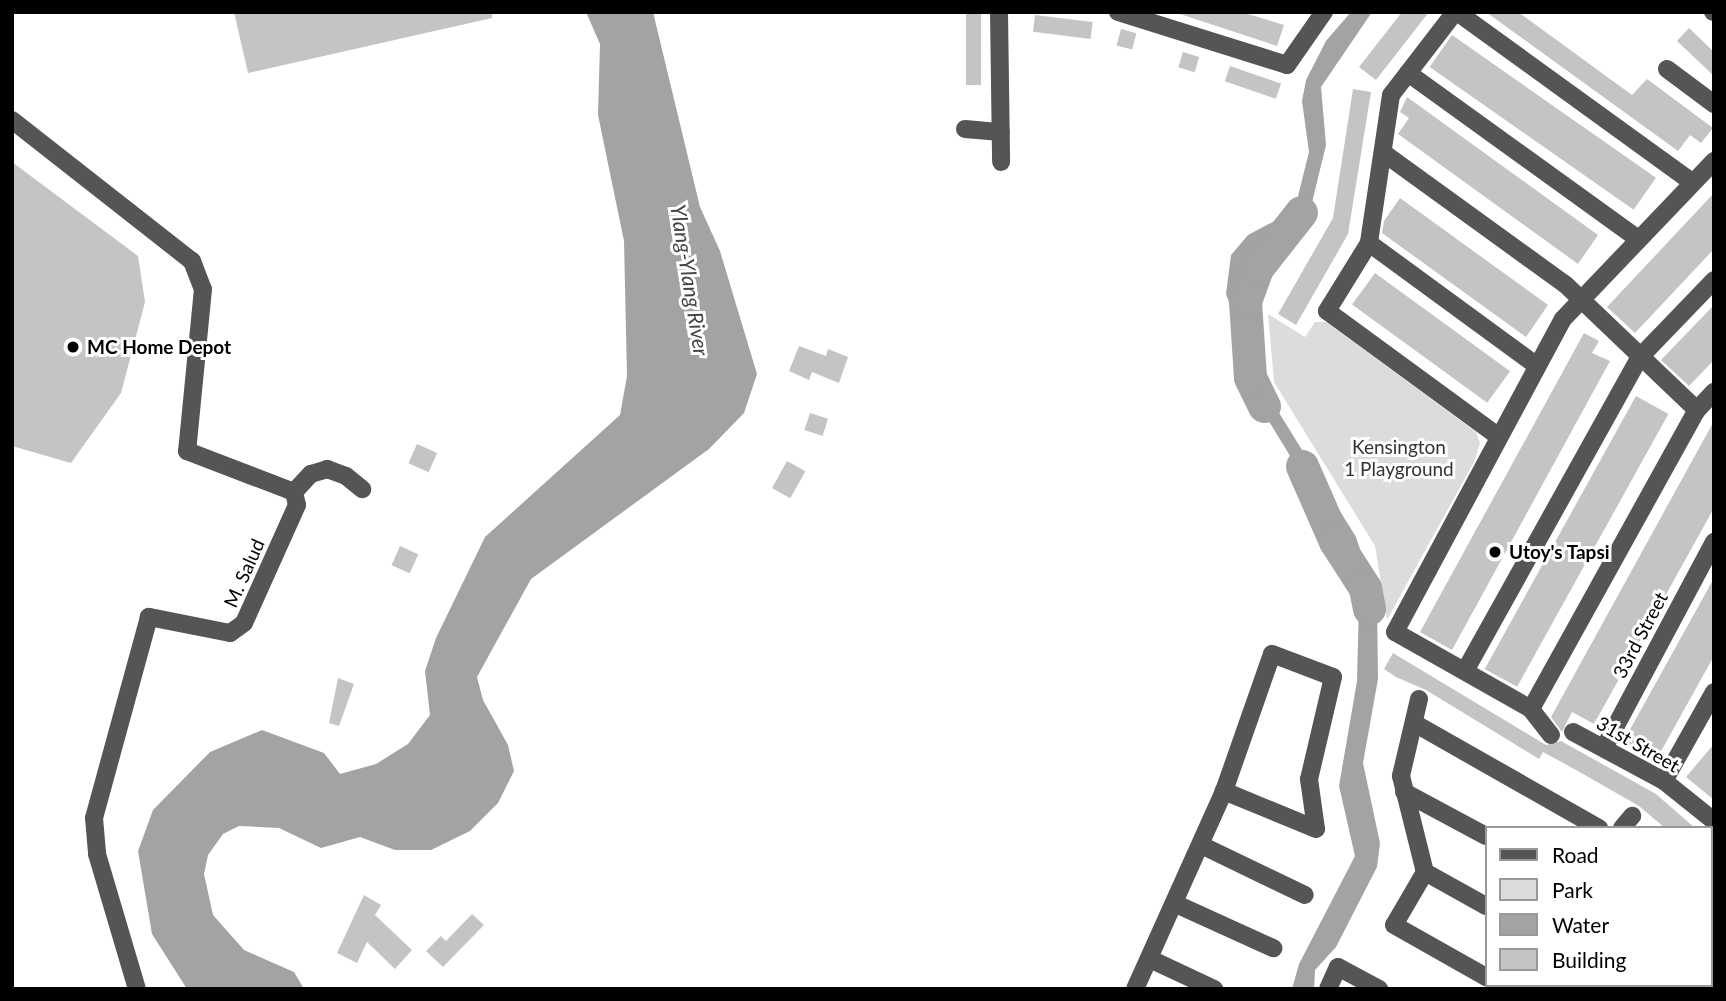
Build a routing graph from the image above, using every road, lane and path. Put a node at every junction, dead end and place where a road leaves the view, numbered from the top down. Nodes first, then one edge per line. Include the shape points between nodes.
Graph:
1 (999, 12) edge
2 (1118, 12) edge
3 (1324, 12) edge
4 (1456, 12) edge
5 (1667, 69) dead end
6 (1408, 73) junction
7 (1714, 104) edge
8 (12, 120) edge
9 (965, 129) dead end
10 (1000, 132) junction
11 (1385, 154) junction
12 (1001, 162) dead end
13 (1714, 162) edge
14 (1693, 183) junction
15 (1638, 239) junction
16 (1369, 243) junction
17 (1714, 280) edge
18 (1580, 298) junction
19 (1640, 357) junction
20 (1537, 366) junction
21 (1714, 392) edge
22 (1697, 410) junction
23 (1498, 436) junction
24 (362, 489) dead end
25 (294, 492) junction
26 (1713, 547) edge
27 (1465, 671) junction
28 (1714, 692) edge
29 (1419, 699) dead end
30 (1531, 709) junction
31 (1707, 722) edge
32 (1414, 723) junction
33 (1573, 732) dead end
34 (1551, 735) dead end
35 (1604, 748) junction
36 (1664, 781) junction
37 (1224, 791) junction
38 (1404, 792) junction
39 (1714, 821) edge
40 (1595, 826) edge
41 (1484, 835) edge
42 (1201, 845) junction
43 (1425, 872) junction
44 (1305, 895) dead end
45 (1176, 904) junction
46 (1484, 905) edge
47 (1273, 948) dead end
48 (1150, 959) junction
49 (1484, 976) edge
50 (137, 989) edge
51 (1135, 989) edge
52 (1214, 989) edge
53 (1328, 989) edge
54 (1379, 989) edge

1 - 10 street
2 - 3 street via 1287,65
4 - 6 street
4 - 14 street
5 - 7 street
6 - 11 street via 1391,95
6 - 15 street
8 - 25 street via 192,261 204,289 187,451
9 - 10 street
10 - 12 street
11 - 16 street
11 - 18 street
13 - 14 street
14 - 15 street
15 - 18 street
16 - 20 street
16 - 23 street via 1327,311
17 - 19 street
18 - 19 street
18 - 20 street
19 - 22 street
19 - 27 street
20 - 23 street
21 - 22 street
22 - 30 street
23 - 27 street via 1395,632
24 - 25 street via 327,469 311,474
25 - 50 street, M. Salud via 297,505 244,623 230,633 149,617 94,818 97,854
26 - 35 street, 33rd Street
27 - 30 street
28 - 31 street
29 - 32 street
30 - 34 street
31 - 36 street
32 - 38 street via 1401,776
32 - 40 street
33 - 35 street, 31st Street
35 - 36 street, 31st Street
36 - 39 street, 31st Street
37 - 37 street via 1272,654 1333,677 1309,779 1316,829
37 - 42 street
38 - 41 street
38 - 43 street
42 - 44 street
42 - 45 street
43 - 46 street
43 - 49 street via 1394,925
45 - 47 street
45 - 48 street
48 - 51 street
48 - 52 street
53 - 54 street via 1338,967

